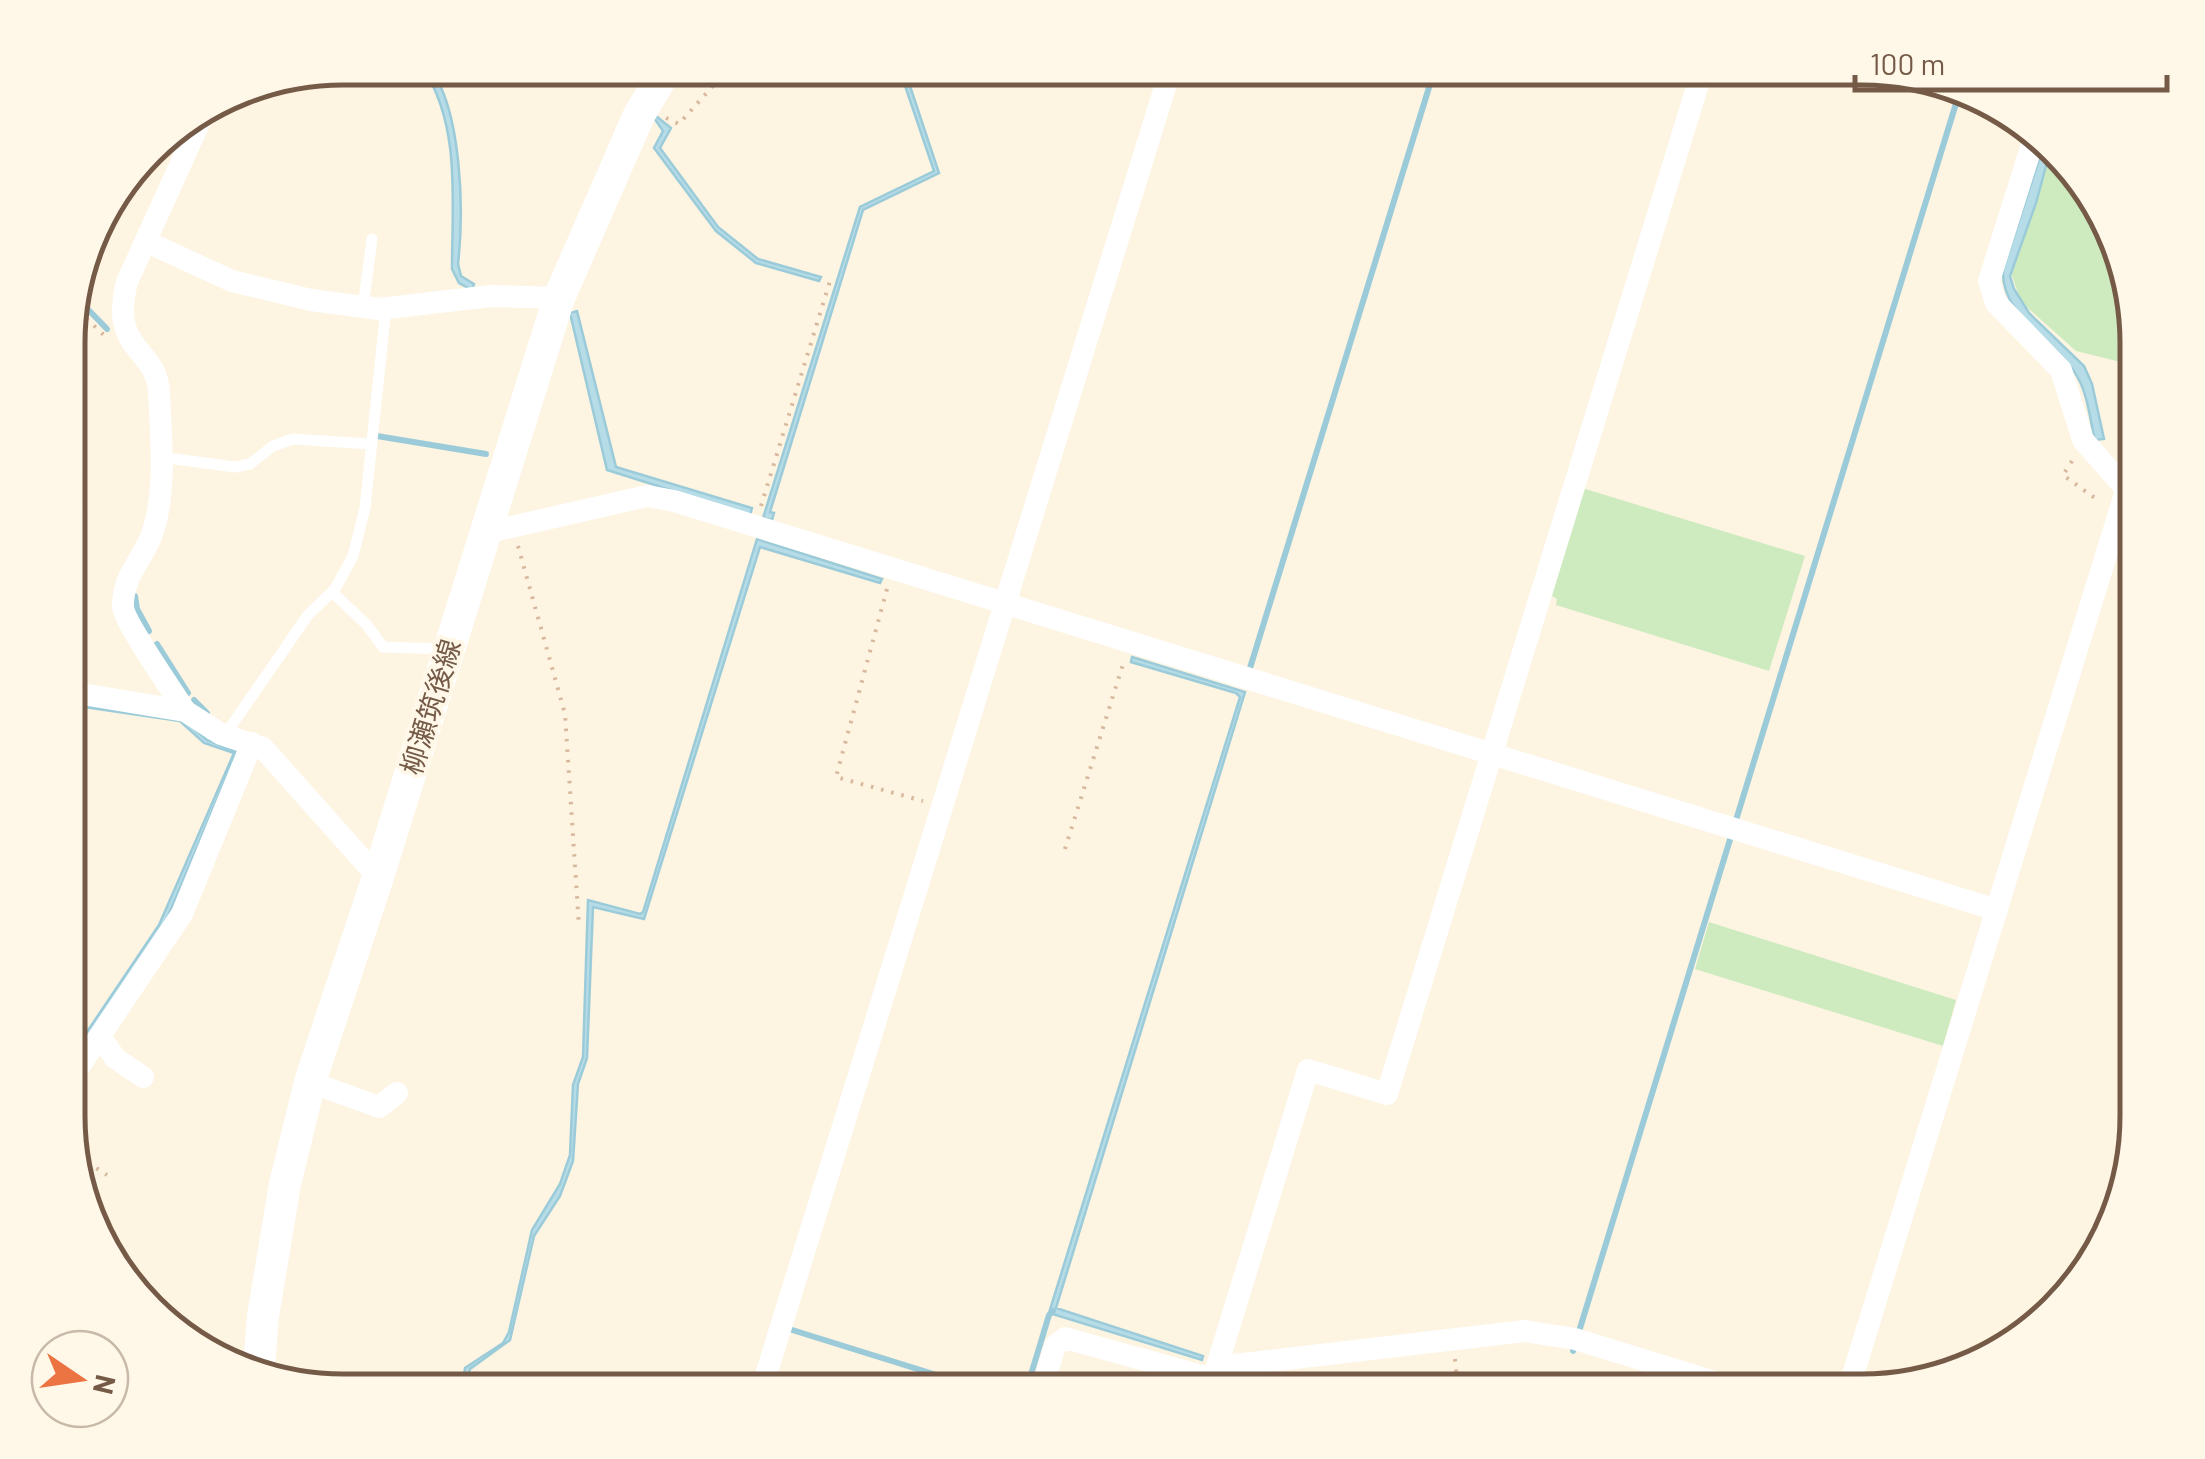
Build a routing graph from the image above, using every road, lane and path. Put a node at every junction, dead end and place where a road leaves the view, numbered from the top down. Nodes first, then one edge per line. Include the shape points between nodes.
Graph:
1 (657, 85) edge
2 (713, 85) edge
3 (1165, 85) edge
4 (1699, 85) edge
5 (646, 103) junction
6 (195, 132) edge
7 (2030, 147) edge
8 (372, 239) dead end
9 (147, 242) junction
10 (830, 281) dead end
11 (559, 298) junction
12 (375, 307) junction
13 (86, 320) edge
14 (128, 339) junction
15 (2085, 442) junction
16 (370, 444) junction
17 (160, 456) junction
18 (2119, 480) edge
19 (2118, 516) joint
20 (754, 528) junction
21 (499, 530) junction
22 (893, 570) junction
23 (332, 592) junction
24 (1005, 604) junction
25 (1130, 642) junction
26 (449, 649) junction
27 (85, 694) edge
28 (185, 711) junction
29 (225, 736) junction
30 (252, 743) junction
31 (1494, 755) junction
32 (943, 807) junction
33 (1065, 849) dead end
34 (378, 877) junction
35 (1997, 910) junction
36 (579, 927) dead end
37 (100, 1036) junction
38 (85, 1058) edge
39 (143, 1078) dead end
40 (310, 1082) junction
41 (397, 1092) dead end
42 (90, 1164) edge
43 (107, 1175) dead end
44 (1454, 1339) junction
45 (259, 1360) edge
46 (1195, 1373) edge
47 (1217, 1373) edge
48 (1248, 1373) edge
49 (1457, 1373) edge
50 (1686, 1373) edge
51 (1854, 1373) edge
52 (766, 1374) edge
53 (1046, 1374) edge

1 - 5 main road, 柳瀬筑後線
2 - 5 path via 680,124
3 - 24 street
4 - 31 street
5 - 11 main road, 柳瀬筑後線
6 - 9 street
7 - 15 street via 1989,281 1996,302 2061,370
8 - 12 lane
9 - 12 street via 232,282
9 - 14 street via 121,307
10 - 20 path
11 - 12 street via 492,296
11 - 21 main road, 柳瀬筑後線
12 - 16 lane via 381,376
13 - 14 path via 103,337
14 - 17 street via 160,387
15 - 18 street
15 - 19 path via 2063,474
16 - 17 lane via 294,438 235,467
16 - 23 lane via 353,556
17 - 28 street via 151,536 127,578 123,610
19 - 35 street
20 - 21 street via 647,496
20 - 22 street
21 - 26 main road, 柳瀬筑後線
21 - 36 path via 565,714
22 - 24 street
22 - 32 path via 836,777
23 - 26 lane via 383,647
23 - 29 lane via 308,615
24 - 25 street
24 - 32 street
25 - 31 street
25 - 33 path
26 - 34 main road, 柳瀬筑後線
27 - 28 street
28 - 29 street
29 - 30 street
30 - 34 street
30 - 37 street via 182,914
31 - 35 street
31 - 47 street via 1387,1094 1308,1070
32 - 52 street
34 - 40 main road, 柳瀬筑後線
35 - 51 street
37 - 38 street
37 - 39 street via 115,1058
40 - 41 street via 379,1107
40 - 45 main road, 柳瀬筑後線 via 284,1184
42 - 43 path
44 - 48 street
44 - 49 path
44 - 50 street via 1525,1331
46 - 53 street via 1065,1338 1055,1346

